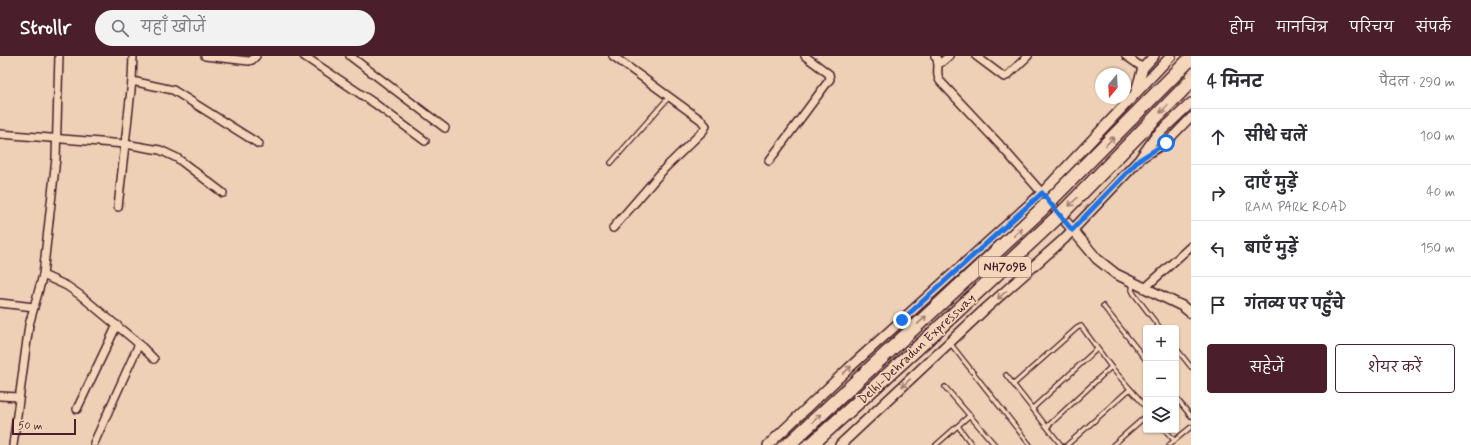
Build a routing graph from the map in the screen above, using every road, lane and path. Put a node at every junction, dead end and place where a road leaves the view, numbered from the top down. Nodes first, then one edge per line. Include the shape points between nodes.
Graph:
1 (59, 56) edge
2 (133, 56) edge
3 (205, 56) edge
4 (256, 56) edge
5 (304, 56) edge
6 (350, 56) edge
7 (613, 56) edge
8 (805, 56) edge
9 (949, 56) edge
10 (976, 56) edge
11 (1028, 56) edge
12 (1126, 56) edge
13 (1154, 56) edge
14 (1171, 56) edge
15 (1191, 58) edge
16 (815, 59) edge
17 (937, 59) edge
18 (1143, 68) junction
19 (132, 81) junction
20 (1191, 81) edge
21 (1135, 95) junction
22 (669, 97) junction
23 (1191, 103) edge
24 (1191, 117) edge
25 (445, 128) dead end
26 (0, 134) edge
27 (57, 138) junction
28 (425, 141) dead end
29 (125, 144) junction
30 (259, 144) dead end
31 (1139, 160) junction
32 (769, 161) dead end
33 (611, 163) dead end
34 (223, 193) dead end
35 (1042, 193) junction
36 (118, 208) dead end
37 (613, 228) dead end
38 (1072, 230) junction
39 (1191, 246) edge
40 (43, 275) junction
41 (1133, 282) junction
42 (1145, 288) junction
43 (0, 302) edge
44 (1103, 306) dead end
45 (34, 307) junction
46 (1191, 313) edge
47 (117, 325) junction
48 (1158, 325) edge
49 (950, 343) junction
50 (139, 344) junction
51 (1097, 349) junction
52 (1179, 352) edge
53 (1143, 356) edge
54 (154, 359) dead end
55 (1111, 367) junction
56 (1191, 367) edge
57 (1006, 375) dead end
58 (1014, 384) junction
59 (946, 387) dead end
60 (1130, 389) junction
61 (0, 396) edge
62 (19, 397) junction
63 (1179, 402) edge
64 (1143, 404) edge
65 (1033, 408) junction
66 (77, 409) dead end
67 (970, 416) junction
68 (1191, 416) edge
69 (1143, 419) edge
70 (958, 426) junction
71 (1048, 426) junction
72 (1191, 427) edge
73 (1168, 433) edge
74 (1174, 440) junction
75 (94, 443) dead end
76 (13, 445) edge
77 (768, 445) edge
78 (788, 445) edge
79 (811, 445) edge
80 (840, 445) edge
81 (936, 445) edge
82 (972, 445) edge
83 (995, 445) edge
84 (1030, 445) edge
85 (1061, 445) edge
86 (1067, 445) edge
87 (1113, 445) edge
88 (1169, 445) edge

1 - 27 street
2 - 19 street
3 - 4 street via 249,61
5 - 28 street
6 - 25 street
7 - 22 street
8 - 16 street
9 - 17 street via 942,62
10 - 11 street via 1004,77
12 - 18 street
13 - 18 street
14 - 21 street
78 -> 15 highway, Delhi-Dehradun Expressway / NH709B, bridge via 1042,209
16 - 32 street via 829,74 830,79
17 - 35 street via 937,74 940,81
18 - 21 street
19 - 29 street
19 - 30 street via 178,93
20 -> 79 highway, Delhi-Dehradun Expressway / NH709B, bridge via 1064,210
21 - 35 street
22 - 33 lane
22 - 37 street via 701,120 706,128 665,168
23 - 31 street via 1156,136
24 - 31 street via 1166,143
26 - 27 street
27 - 29 street
27 - 40 street
29 - 34 street via 149,147 177,158
29 - 36 street
31 - 38 street
35 - 38 street
77 -> 35 street
38 - 41 street via 1097,259 1116,274
38 -> 49 street
39 - 42 street
40 - 45 street
40 - 47 street via 73,290
41 - 42 street
41 - 48 lane via 1134,294
42 - 46 street
43 - 45 street
44 - 53 lane
45 - 62 street
47 - 50 street
47 - 66 street
49 -> 80 street
49 - 84 lane
50 - 54 street
50 - 75 street
51 - 55 lane
51 - 58 lane via 1083,327 1079,326
51 - 65 lane
52 - 56 lane
55 - 60 lane
55 - 71 lane
57 - 58 lane
58 - 65 lane
59 - 67 lane
60 - 64 lane
60 - 86 lane
61 - 62 street
62 - 76 street
63 - 68 lane
65 - 71 lane
67 - 70 lane
67 - 83 lane
69 - 87 lane
70 - 81 lane
70 - 82 lane
71 - 85 lane
72 - 74 lane
73 - 74 lane
74 - 88 lane

